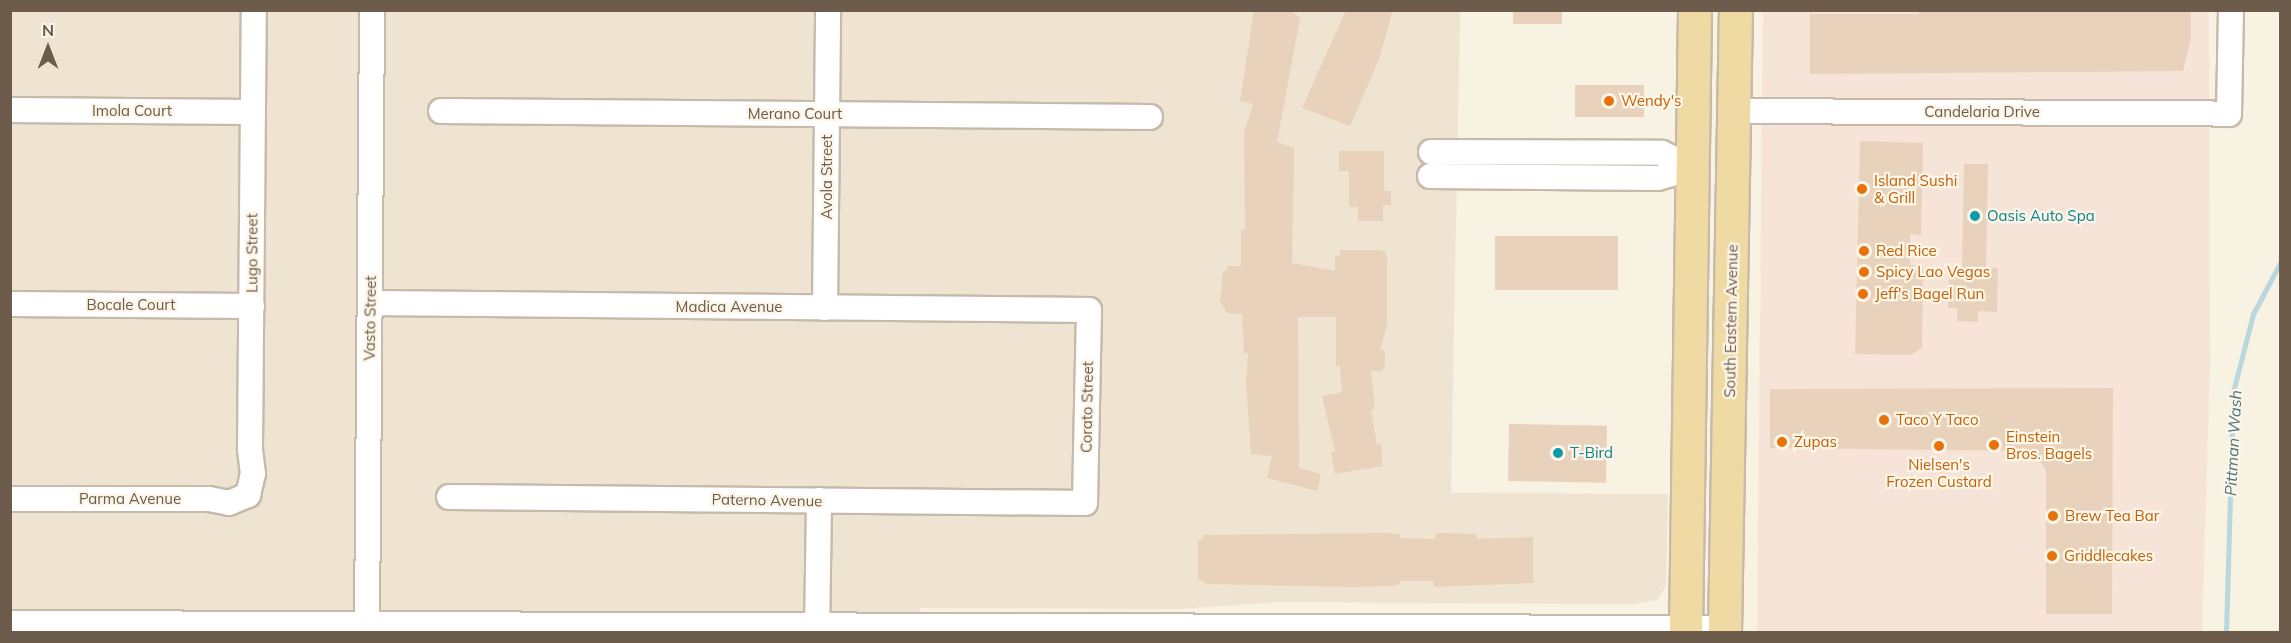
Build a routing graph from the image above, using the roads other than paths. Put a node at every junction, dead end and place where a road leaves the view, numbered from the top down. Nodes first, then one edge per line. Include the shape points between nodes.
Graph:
1 (254, 10) edge
2 (372, 10) edge
3 (828, 10) edge
4 (1695, 10) edge
5 (1712, 10) edge
6 (1736, 10) edge
7 (2231, 10) edge
8 (10, 110) edge
9 (441, 111) dead end
10 (1734, 111) junction
11 (253, 112) junction
12 (827, 114) junction
13 (1150, 117) dead end
14 (1431, 152) dead end
15 (1693, 168) junction
16 (1733, 169) junction
17 (1430, 177) dead end
18 (370, 303) junction
19 (10, 304) edge
20 (252, 306) junction
21 (825, 308) junction
22 (1089, 310) joint
23 (248, 495) joint
24 (450, 497) dead end
25 (10, 499) edge
26 (819, 501) junction
27 (1085, 503) joint
28 (10, 623) edge
29 (367, 625) junction
30 (817, 629) edge
31 (1687, 630) edge
32 (1726, 630) edge

1 - 11 street, Lugo Street
2 - 18 street, Vasto Street
3 - 12 street, Avola Street
4 - 15 main road
5 - 10 main road via 1714,101 1717,111
6 - 10 main road, South Eastern Avenue
7 - 10 street, Candelaria Drive via 2229,114
8 - 11 street, Imola Court
9 - 12 street, Merano Court
10 - 16 main road, South Eastern Avenue
11 - 20 street, Lugo Street
12 - 13 street, Merano Court
12 - 21 street, Avola Street
14 - 15 street via 1662,153
15 - 16 main road
15 - 17 street via 1658,178
15 - 31 main road
16 - 32 main road, South Eastern Avenue
18 - 21 street, Madica Avenue
18 - 29 street, Vasto Street
19 - 20 street, Bocale Court
20 - 23 street, Lugo Street via 253,474
21 - 22 street, Madica Avenue
22 - 27 street, Corato Street
23 - 25 street, Parma Avenue via 229,503 209,499
24 - 26 street, Paterno Avenue
26 - 27 street, Paterno Avenue
26 - 30 street
28 - 29 street
29 - 30 street
30 - 31 street
31 - 32 street

